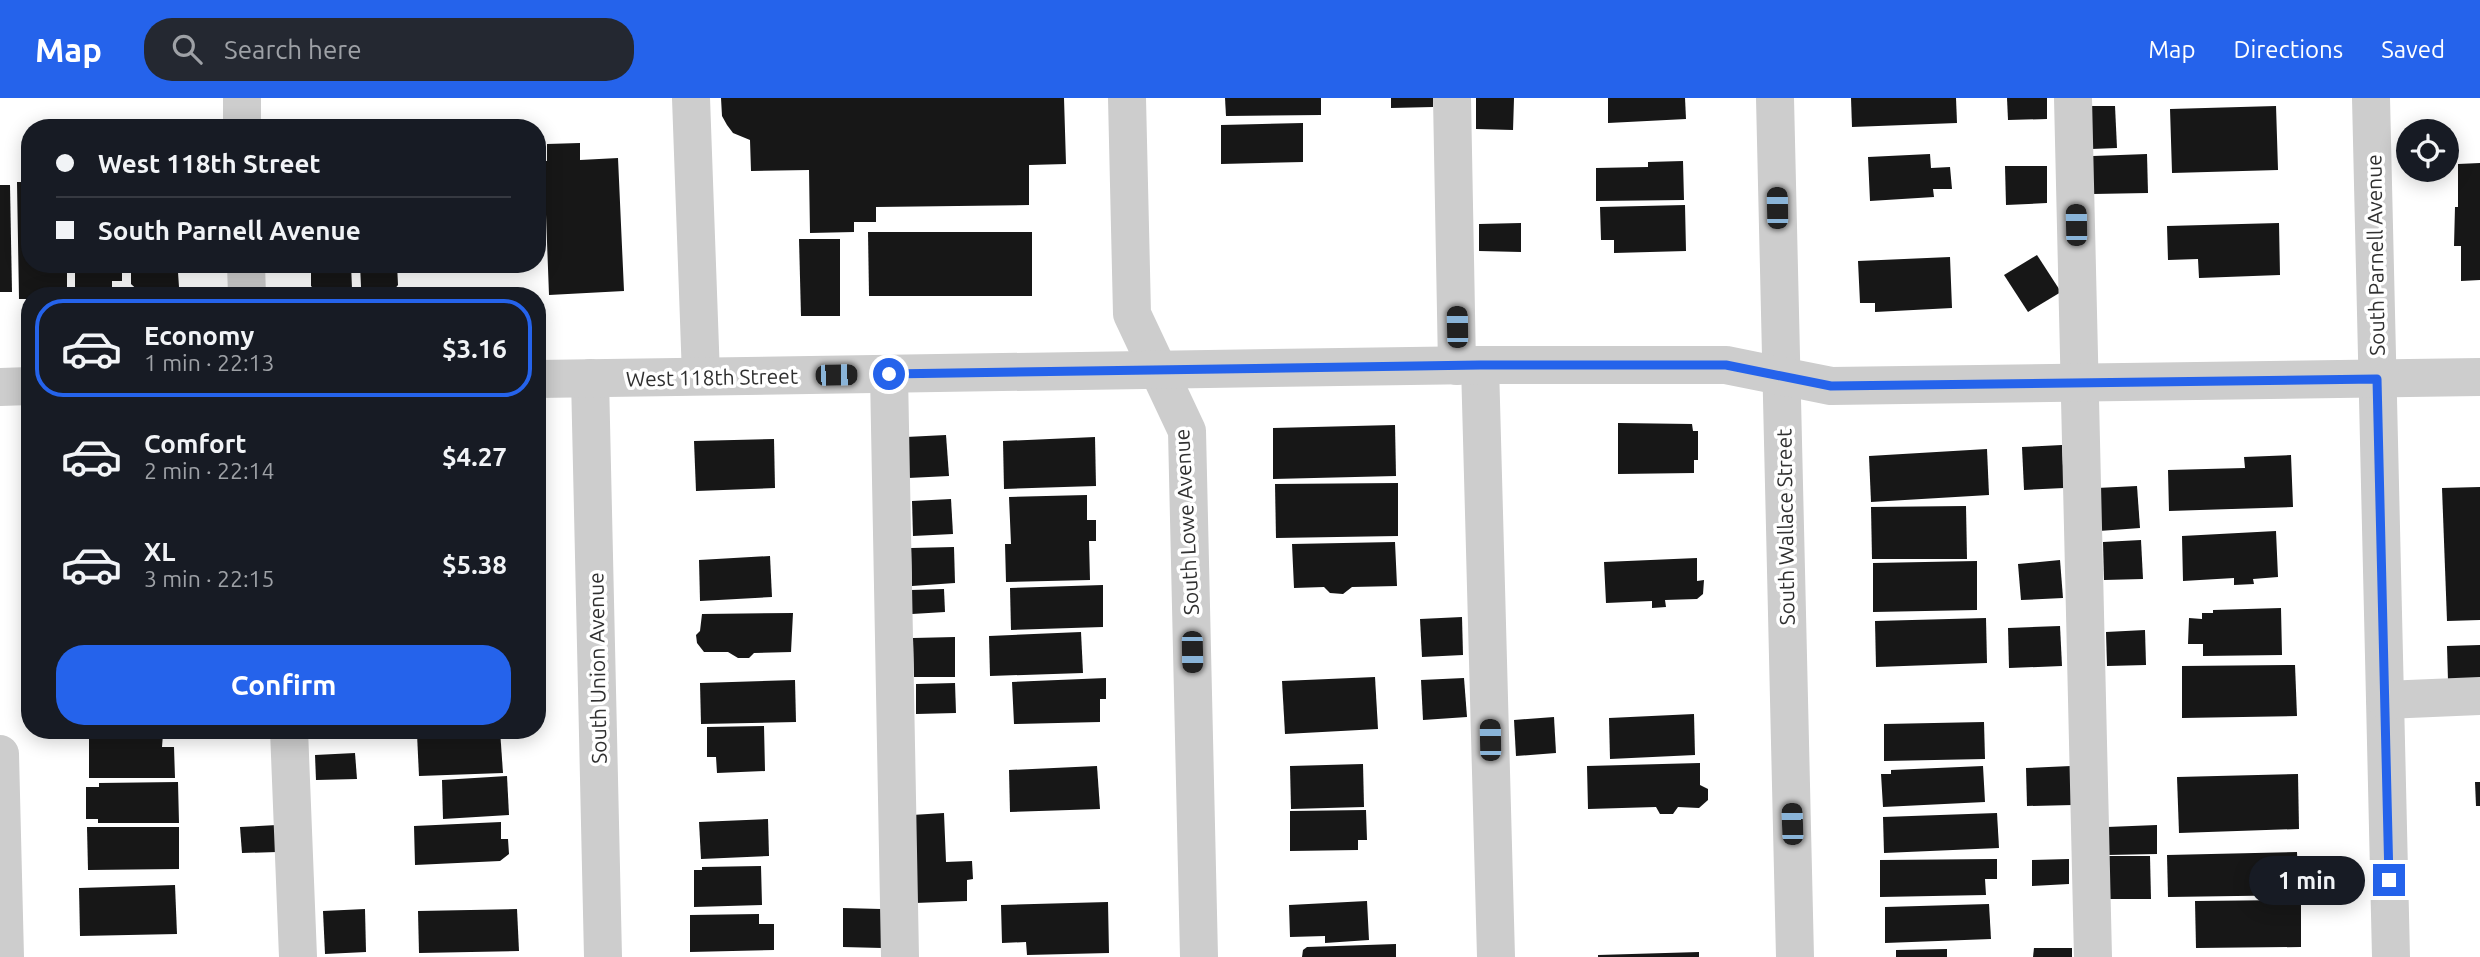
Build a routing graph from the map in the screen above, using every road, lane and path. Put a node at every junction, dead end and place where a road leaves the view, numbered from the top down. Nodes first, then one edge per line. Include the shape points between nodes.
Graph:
1 (242, 98) edge
2 (691, 98) edge
3 (1127, 98) edge
4 (1452, 98) edge
5 (1775, 98) edge
6 (2073, 98) edge
7 (2371, 98) edge
8 (243, 119) edge
9 (1469, 366) junction
10 (1158, 370) junction
11 (889, 374) junction
12 (701, 376) junction
13 (1781, 376) junction
14 (2480, 377) edge
15 (546, 379) edge
16 (590, 379) junction
17 (2377, 379) junction
18 (2080, 384) junction
19 (21, 386) edge
20 (0, 387) edge
21 (2480, 696) edge
22 (2385, 700) junction
23 (289, 739) edge
24 (0, 754) edge
25 (5, 957) edge
26 (298, 957) edge
27 (603, 957) edge
28 (900, 957) edge
29 (1199, 957) edge
30 (1496, 957) edge
31 (1795, 957) edge
32 (2093, 957) edge
33 (2391, 957) edge

1 - 8 street
2 - 12 street
3 - 10 street, South Lowe Avenue via 1132,314
4 - 9 street
5 - 13 street, South Wallace Street
6 - 18 street
7 - 17 street, South Parnell Avenue
9 - 10 street, West 118th Street
9 - 13 street, West 118th Street via 1726,365
9 - 30 street
10 - 11 street, West 118th Street
10 - 29 street, South Lowe Avenue via 1187,431
11 - 12 street, West 118th Street
11 - 28 street
12 - 16 street, West 118th Street
13 - 18 street, West 118th Street via 1831,386
13 - 31 street, South Wallace Street
14 - 17 street, West 118th Street
15 - 16 street, West 118th Street
16 - 27 street, South Union Avenue
17 - 18 street, West 118th Street
17 - 22 street, South Parnell Avenue
18 - 32 street
19 - 20 street
21 - 22 street
22 - 33 street, South Parnell Avenue
23 - 26 street
24 - 25 street

